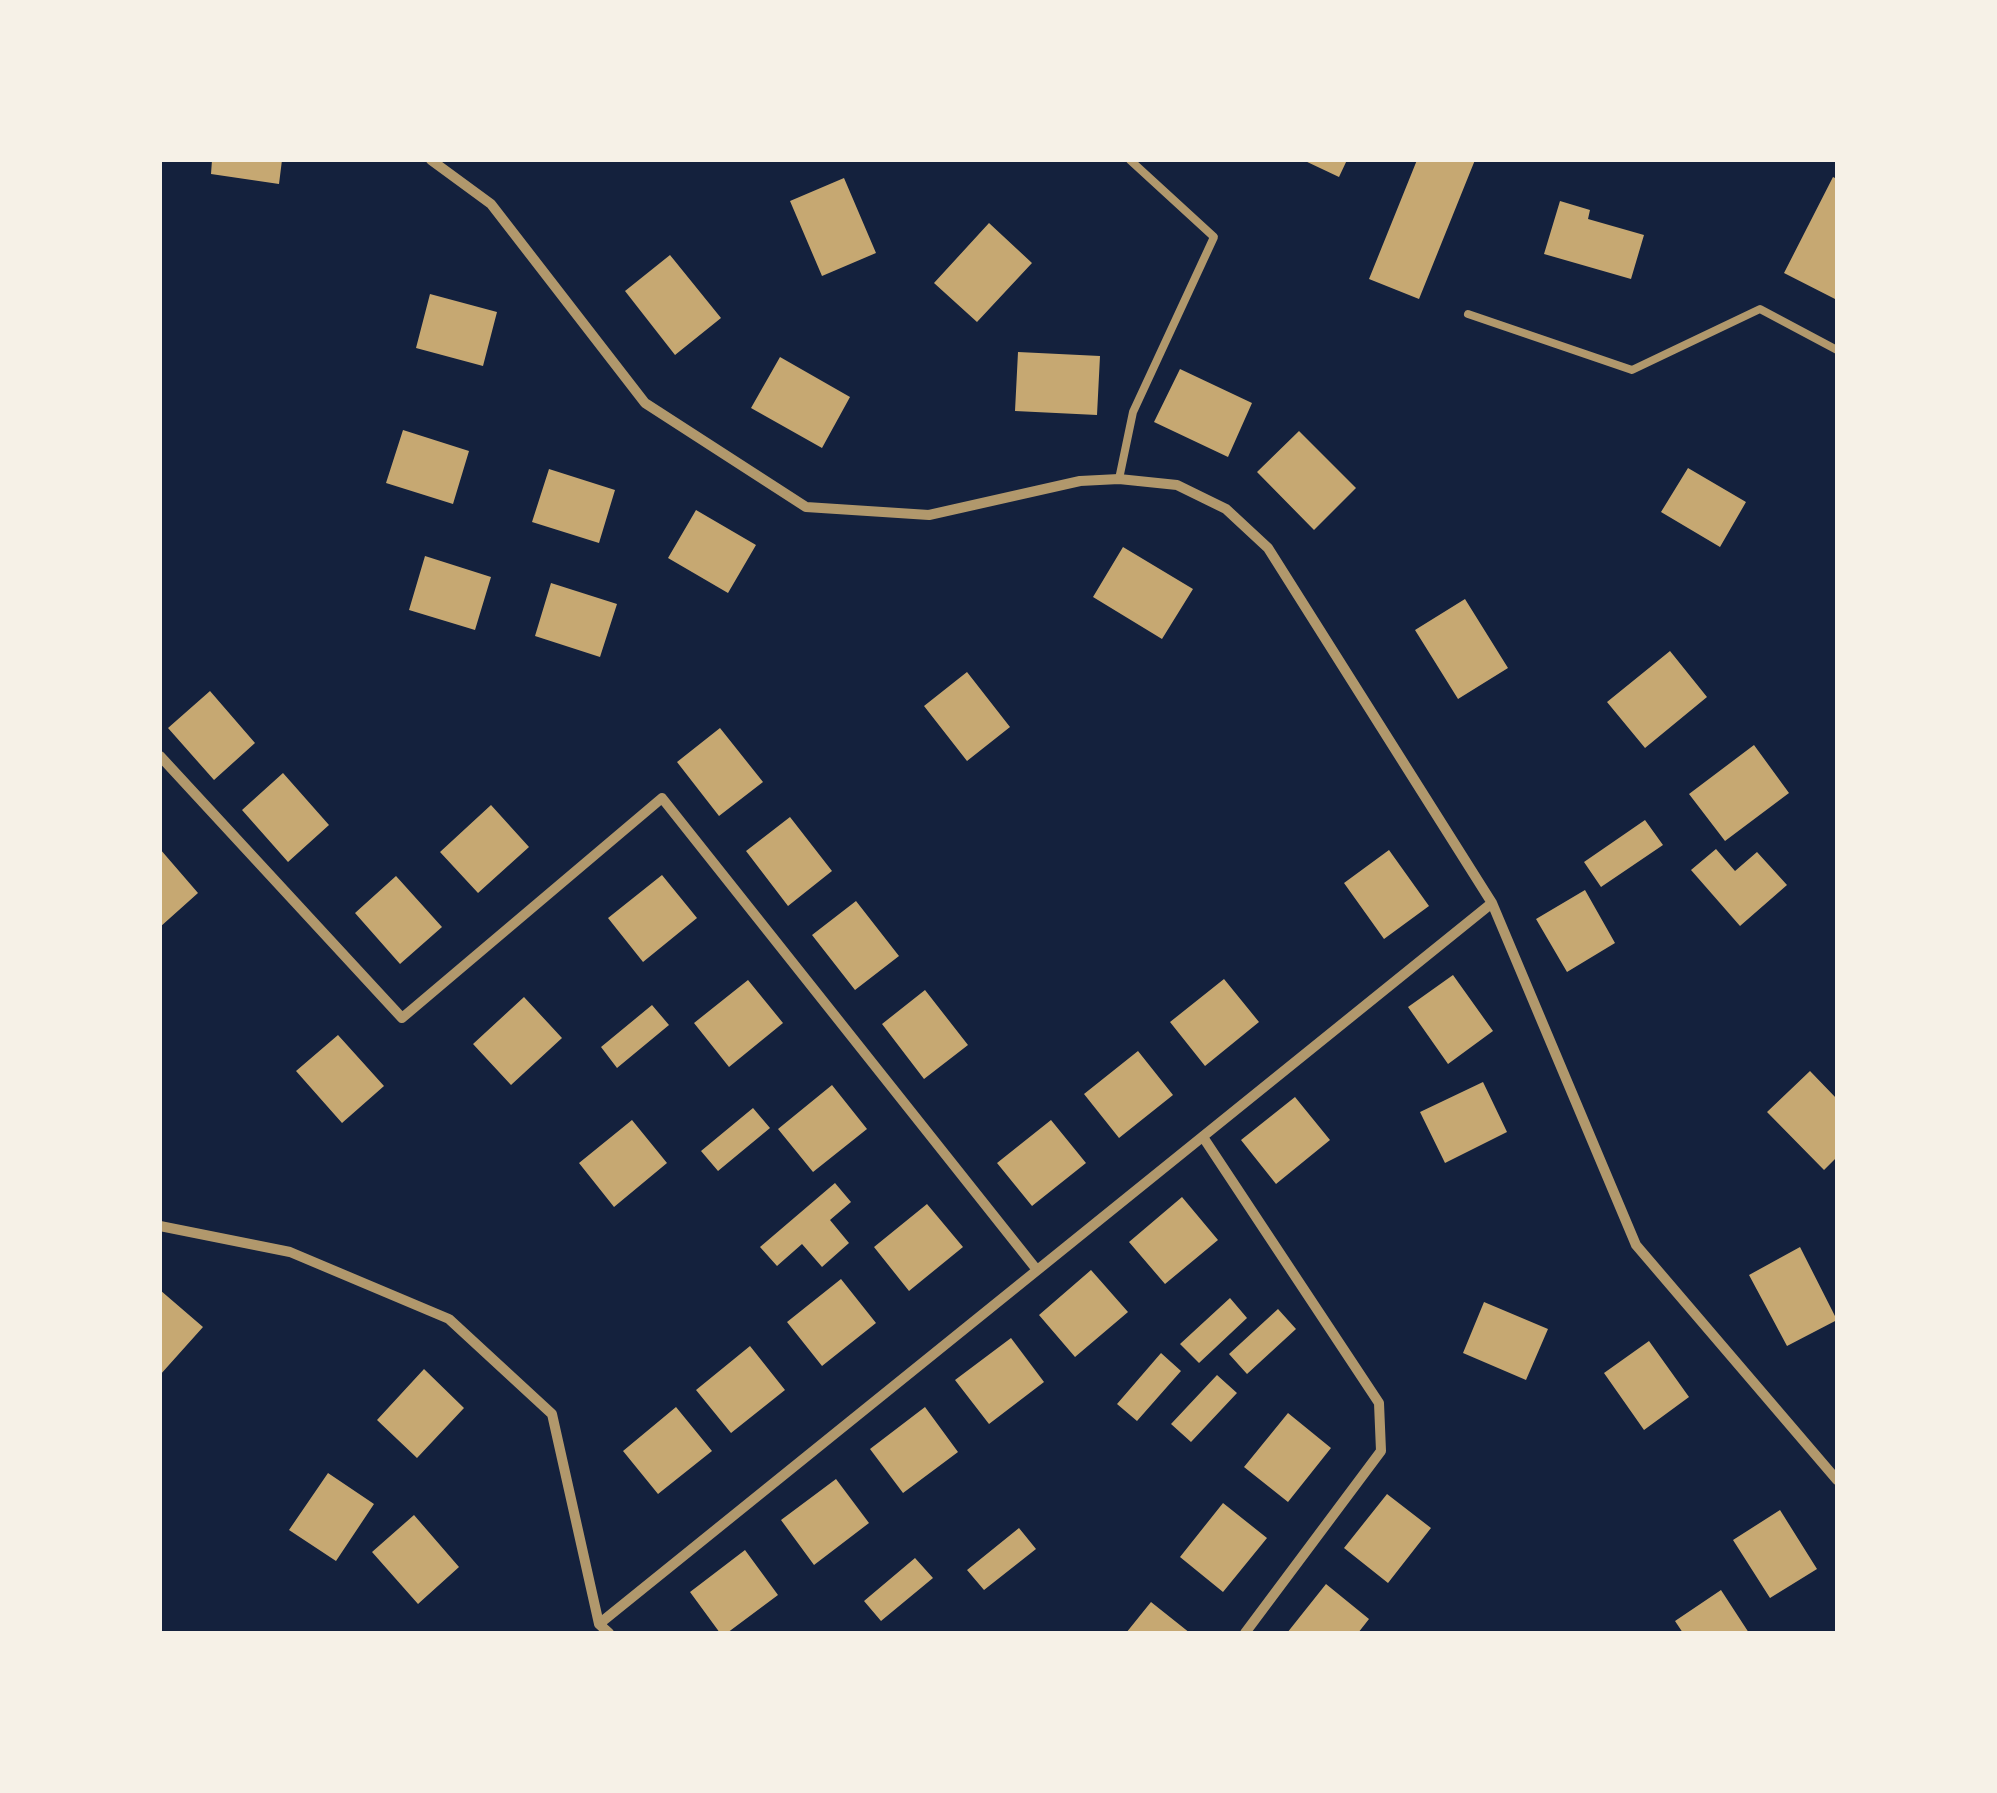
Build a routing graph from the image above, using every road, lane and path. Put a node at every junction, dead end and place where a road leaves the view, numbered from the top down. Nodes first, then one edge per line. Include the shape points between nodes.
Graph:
1 (431, 160) edge
2 (1130, 160) edge
3 (1468, 314) dead end
4 (1837, 350) edge
5 (1120, 479) junction
6 (160, 756) edge
7 (1492, 903) junction
8 (1203, 1136) junction
9 (160, 1226) edge
10 (1037, 1270) junction
11 (1837, 1480) edge
12 (599, 1624) junction
13 (609, 1633) edge
14 (1245, 1633) edge

1 - 5 street via 490,204 645,402 806,507 929,516 1080,480
2 - 5 lane via 1214,237 1133,412
3 - 4 lane via 1632,370 1760,309
5 - 7 street via 1177,485 1226,509 1268,548
6 - 10 street via 402,1018 662,798
7 - 8 street
7 - 11 street via 1636,1244
8 - 10 street
8 - 14 street via 1380,1403 1381,1451
9 - 12 street via 290,1252 449,1319 552,1414
10 - 12 street
12 - 13 street

